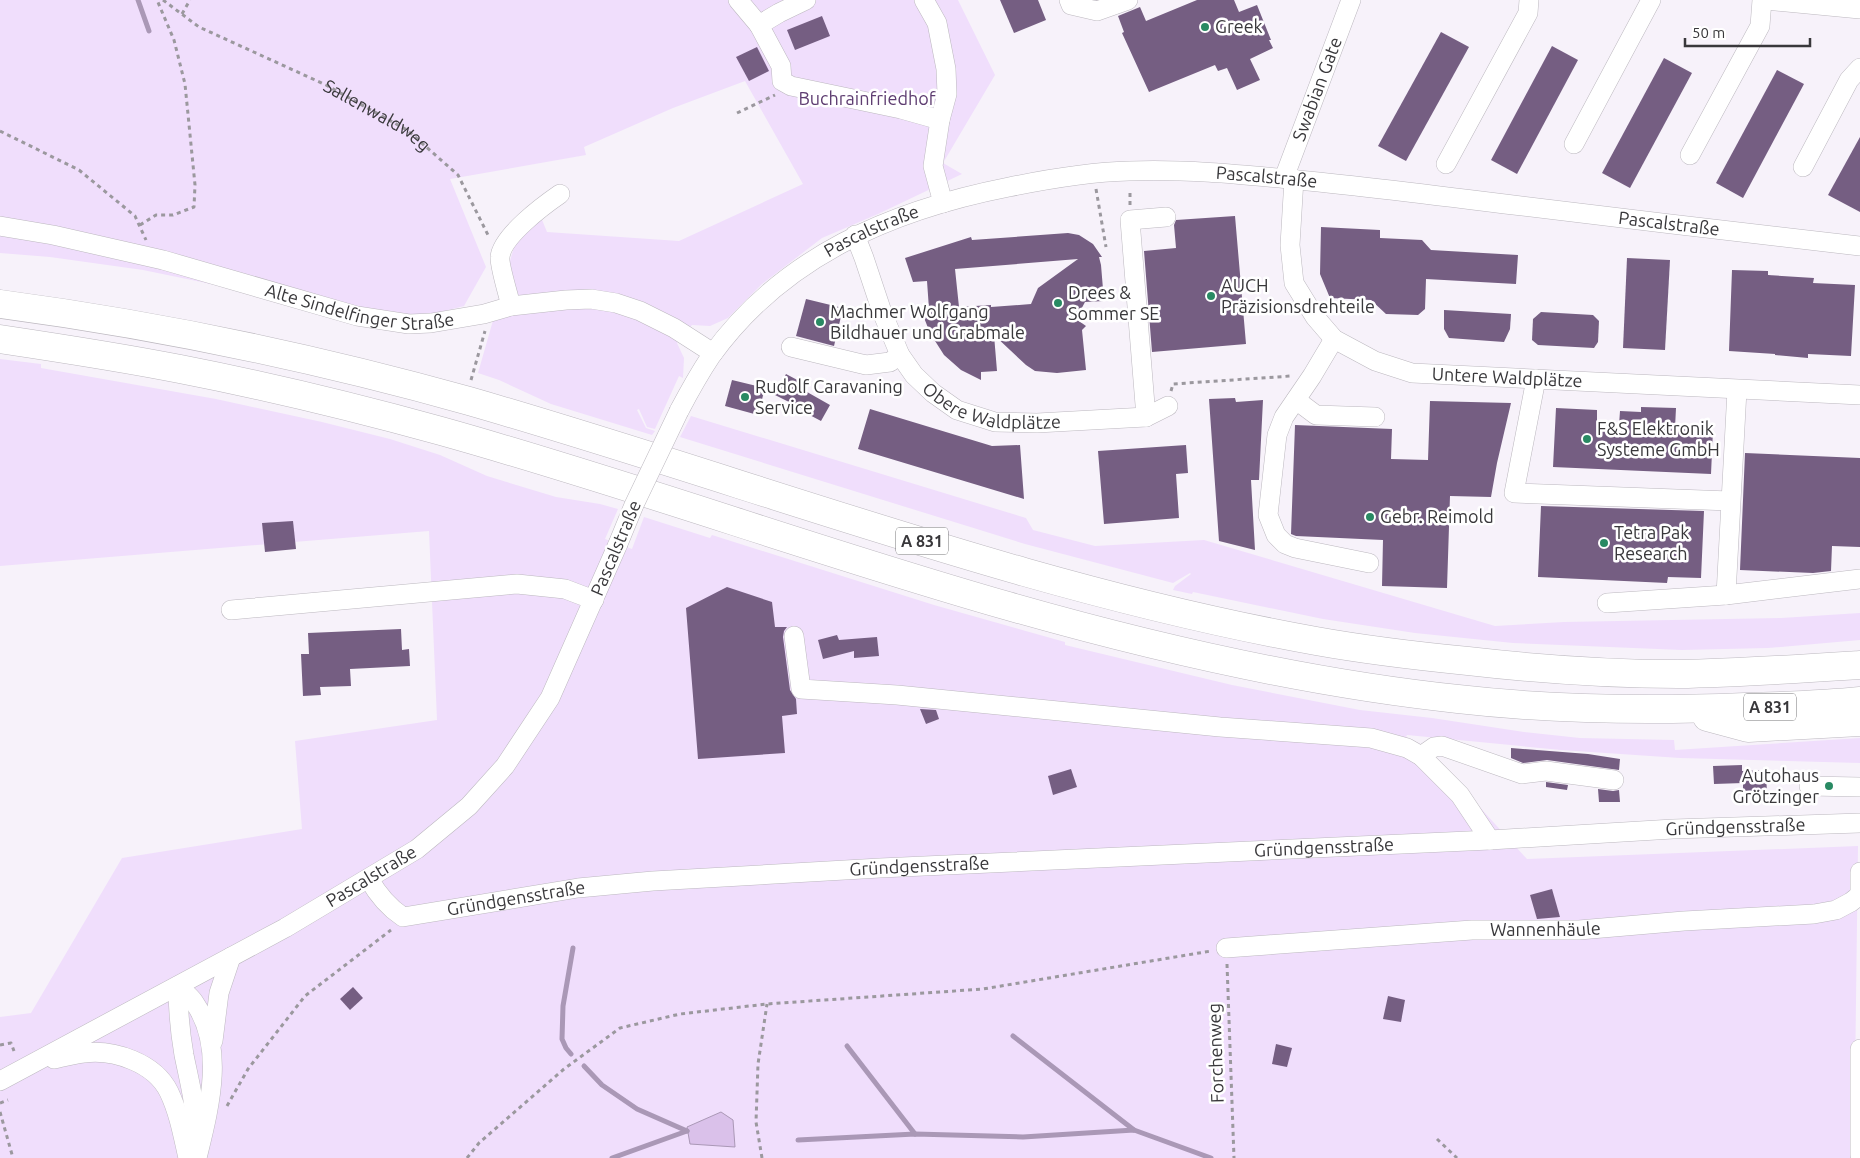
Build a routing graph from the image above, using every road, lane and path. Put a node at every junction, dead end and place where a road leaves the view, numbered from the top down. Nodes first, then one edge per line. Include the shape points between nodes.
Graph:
1 (157, 0) edge
2 (163, 0) edge
3 (190, 0) edge
4 (738, 0) edge
5 (806, 0) edge
6 (924, 0) edge
7 (1069, 0) edge
8 (1128, 0) edge
9 (1350, 0) edge
10 (1529, 0) edge
11 (1651, 0) edge
12 (1764, 0) edge
13 (1860, 9) edge
14 (182, 14) junction
15 (759, 25) junction
16 (1860, 68) edge
17 (791, 86) junction
18 (737, 113) dead end
19 (940, 120) junction
20 (0, 131) edge
21 (1574, 144) dead end
22 (1690, 155) dead end
23 (1446, 164) dead end
24 (1802, 167) dead end
25 (1095, 174) junction
26 (1289, 179) junction
27 (560, 194) dead end
28 (943, 202) junction
29 (1166, 217) dead end
30 (0, 226) edge
31 (855, 235) junction
32 (1860, 246) edge
33 (1106, 248) dead end
34 (500, 257) junction
35 (0, 304) edge
36 (511, 306) junction
37 (484, 314) junction
38 (0, 339) edge
39 (1334, 339) junction
40 (791, 348) dead end
41 (713, 353) junction
42 (900, 355) junction
43 (1312, 376) junction
44 (1536, 379) junction
45 (1173, 384) dead end
46 (1737, 390) junction
47 (1860, 395) edge
48 (465, 400) junction
49 (1296, 400) junction
50 (1168, 406) dead end
51 (1146, 417) junction
52 (1375, 417) dead end
53 (1730, 501) junction
54 (1369, 563) dead end
55 (1860, 579) edge
56 (1726, 595) junction
57 (594, 600) junction
58 (1607, 603) dead end
59 (231, 610) dead end
60 (794, 636) dead end
61 (1860, 665) edge
62 (1860, 701) edge
63 (1679, 710) junction
64 (1860, 722) edge
65 (1422, 756) junction
66 (1614, 780) dead end
67 (1809, 786) dead end
68 (1860, 787) edge
69 (1860, 824) edge
70 (1490, 840) junction
71 (1860, 872) edge
72 (369, 879) junction
73 (1860, 896) edge
74 (404, 917) junction
75 (1226, 948) junction
76 (231, 957) junction
77 (178, 986) junction
78 (767, 1004) junction
79 (0, 1045) edge
80 (212, 1046) junction
81 (1860, 1049) edge
82 (14, 1051) dead end
83 (33, 1063) junction
84 (0, 1081) edge
85 (8, 1100) dead end
86 (0, 1103) edge
87 (0, 1112) edge
88 (224, 1112) dead end
89 (1437, 1139) dead end
90 (1860, 1155) edge
91 (13, 1158) edge
92 (188, 1158) edge
93 (195, 1158) edge
94 (467, 1158) edge
95 (762, 1158) edge
96 (1234, 1158) edge
97 (1457, 1158) edge

1 - 20 path via 174,40 185,84 195,185 194,207 173,215 156,215 140,225 135,216 79,170
2 - 14 path, Sallenwaldweg
3 - 14 path
4 - 15 street
5 - 15 street
6 - 19 street via 937,23 946,69 947,94
7 - 8 street via 1071,5 1097,11
9 - 26 street, Swabian Gate
10 - 23 street via 1528,13
11 - 21 street
12 - 13 street
12 - 22 street via 1760,26
14 - 34 path, Sallenwaldweg via 199,27 326,85 407,130 458,175
15 - 17 street via 781,66 782,80
16 - 24 street via 1849,80
17 - 18 path
17 - 19 street
19 - 28 street via 933,166
25 - 26 street, Pascalstraße via 1207,172
25 - 28 street, Pascalstraße via 1040,181
25 - 33 path
26 - 32 street, Pascalstraße
26 - 39 street, Untere Waldplätze via 1294,283 1315,317
27 - 34 street via 538,210 510,238
28 - 31 street, Pascalstraße
29 - 51 street via 1130,220
30 - 37 street, Alte Sindelfinger Straße via 163,260 357,316 409,324
31 - 41 street, Pascalstraße via 770,292
31 - 42 street, Obere Waldplätze
34 - 36 street
35 - 48 highway, A 831 via 201,336 340,367
36 - 37 street, Alte Sindelfinger Straße
36 - 41 street, Alte Sindelfinger Straße via 591,299 616,303 674,328
37 - 48 path via 486,324
38 - 63 highway, A 831 via 179,368 355,408 548,463 1011,607 1188,653 1357,686 1459,700 1594,709
39 - 43 street
39 - 44 street, Untere Waldplätze via 1375,361 1412,373
40 - 42 street via 866,365 890,362
41 - 57 street, Pascalstraße, bridge via 696,378 661,447
42 - 51 street, Obere Waldplätze via 914,375 957,410 995,422 1065,428
43 - 45 path
43 - 49 street
44 - 46 street, Untere Waldplätze
44 - 53 street via 1514,493
46 - 47 street, Untere Waldplätze
46 - 53 street
48 - 61 highway, A 831 via 1072,586 1195,617 1319,642 1549,670 1676,674
49 - 52 street via 1316,415
49 - 54 street via 1277,434 1269,506 1271,525 1285,544 1295,548
50 - 51 street, Obere Waldplätze
53 - 56 street
55 - 56 street
56 - 58 street
57 - 59 street via 565,589 517,584
57 - 72 street, Pascalstraße via 550,698 505,766 469,806 417,849
60 - 65 street via 801,688 1371,738 1407,748
62 - 63 highway, A 831
63 - 64 highway via 1748,728
65 - 66 street via 1434,747 1442,746 1522,774 1546,771
65 - 70 street via 1460,794
67 - 68 street
69 - 70 street, Gründgensstraße via 1673,829
70 - 74 street, Gründgensstraße via 653,881 578,888
71 - 73 street
72 - 74 street via 390,908
72 - 76 street, Pascalstraße
73 - 75 street, Wannenhäule via 1836,910 1814,914 1578,930 1472,930
74 - 88 path via 304,996 248,1069
75 - 78 path via 983,989
75 - 96 path, Forchenweg
76 - 77 street, Pascalstraße
76 - 80 street via 219,993
77 - 80 street via 194,1002 206,1023
77 - 83 street, Pascalstraße
77 - 93 street via 178,1014 196,1113
78 - 94 path via 680,1014 620,1028 564,1069 479,1143
78 - 95 path via 758,1064 756,1122
79 - 82 path via 11,1043
80 - 93 street via 206,1122
81 - 90 street
83 - 84 street, Pascalstraße
83 - 92 street, Pascalstraße via 85,1053 134,1060 155,1073 168,1091 180,1122
85 - 86 path
87 - 91 path
89 - 97 path

